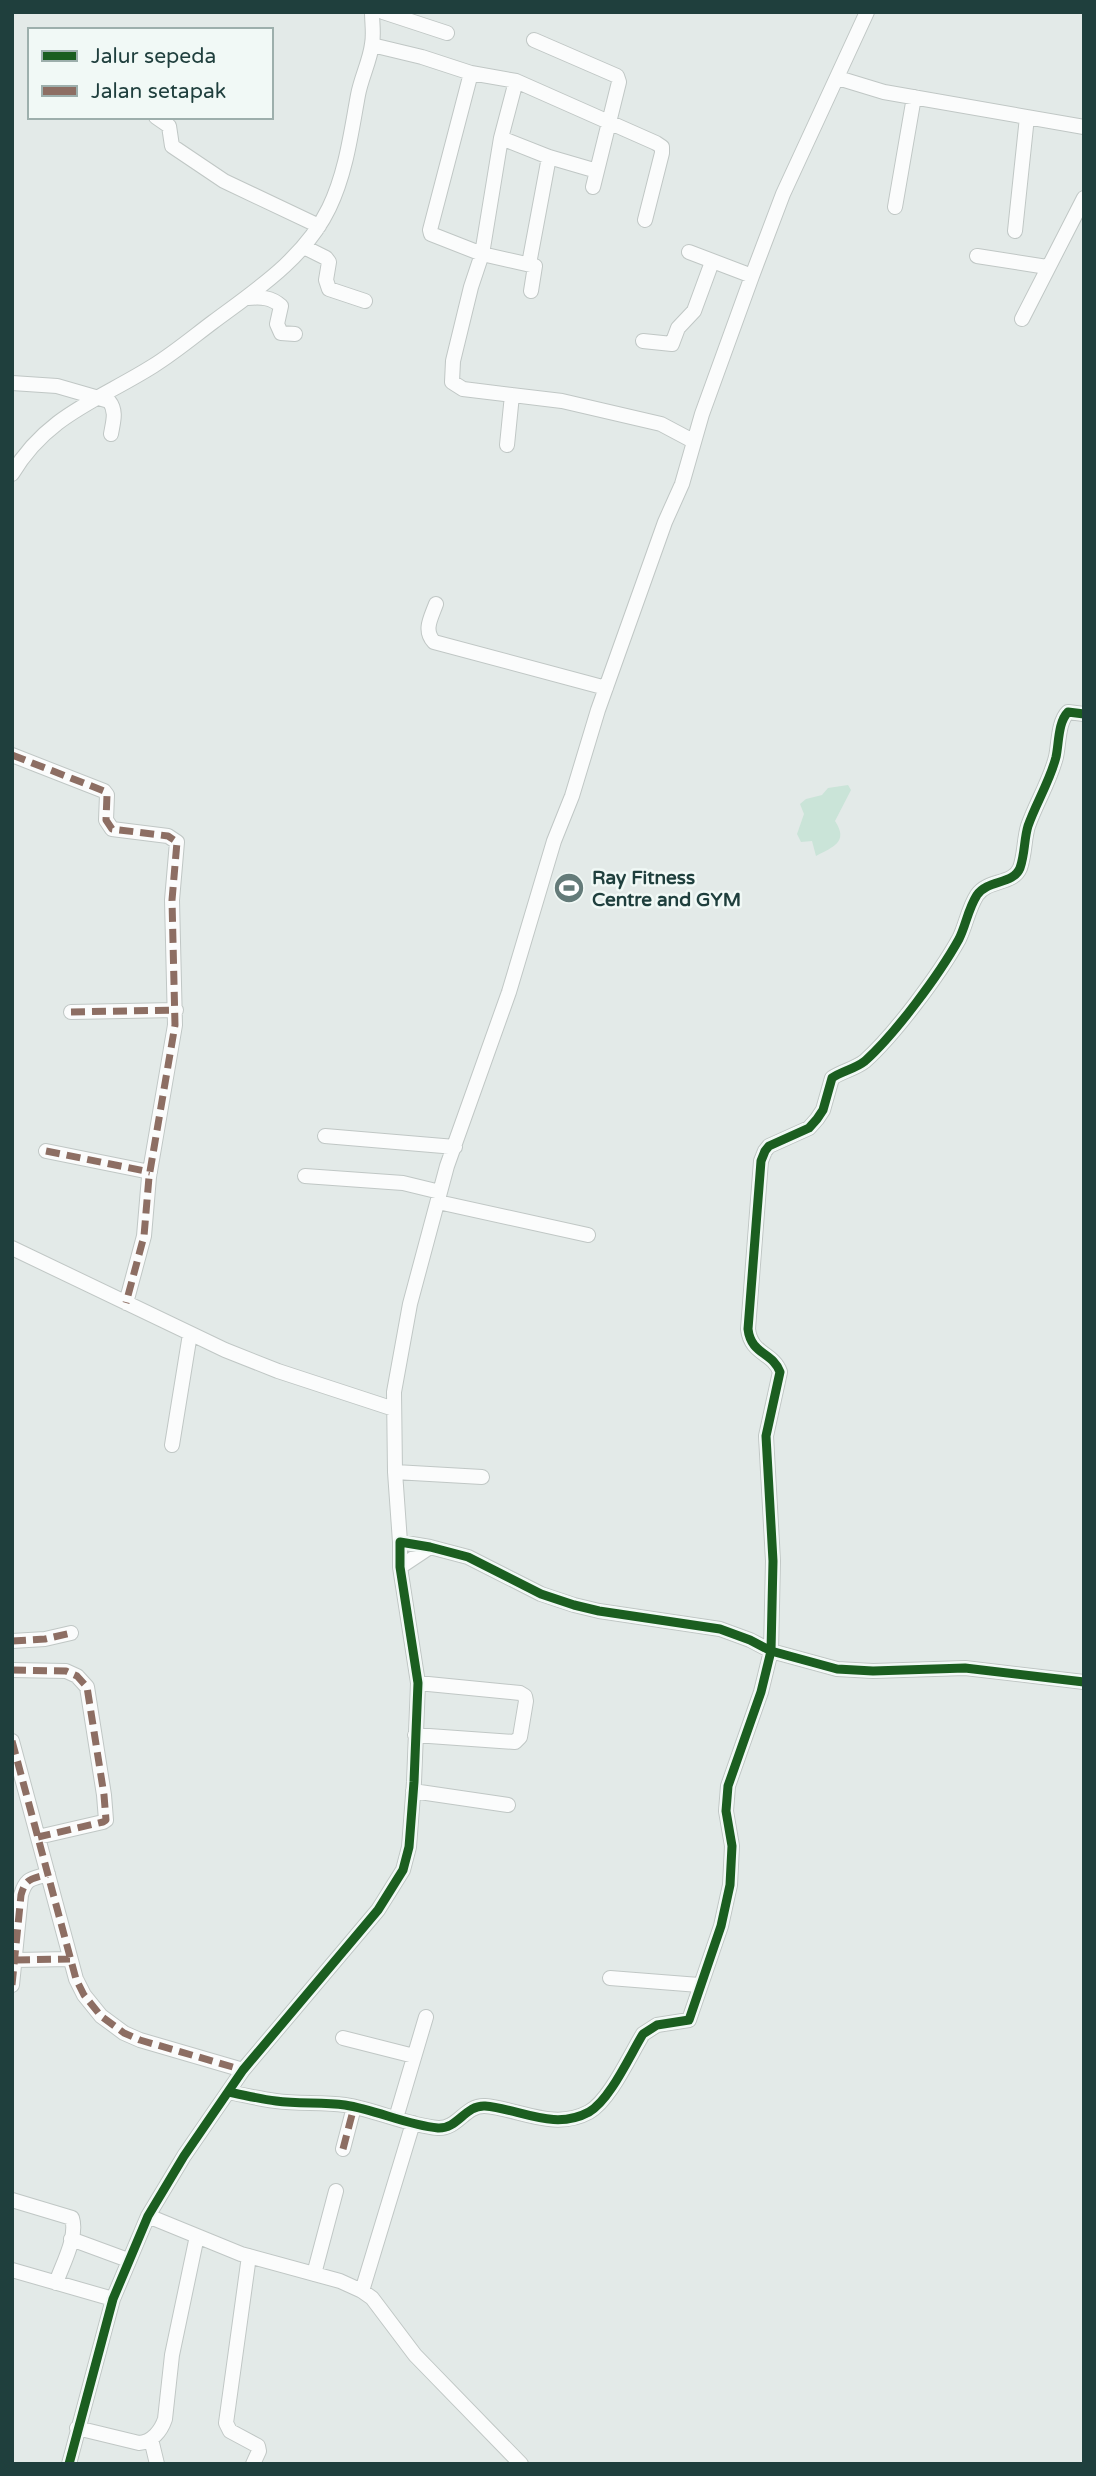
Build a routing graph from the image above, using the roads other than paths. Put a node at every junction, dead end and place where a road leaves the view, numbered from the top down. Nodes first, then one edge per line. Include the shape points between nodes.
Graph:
1 (372, 12) edge
2 (383, 12) edge
3 (867, 12) edge
4 (447, 33) dead end
5 (534, 40) dead end
6 (372, 45) junction
7 (471, 74) junction
8 (838, 78) junction
9 (516, 81) junction
10 (914, 97) junction
11 (1027, 117) junction
12 (159, 119) edge
13 (609, 124) junction
14 (1084, 127) edge
15 (501, 138) junction
16 (549, 157) junction
17 (597, 171) junction
18 (593, 187) dead end
19 (1084, 198) edge
20 (895, 206) dead end
21 (645, 220) dead end
22 (318, 226) junction
23 (1015, 231) dead end
24 (304, 247) junction
25 (689, 252) dead end
26 (482, 254) junction
27 (977, 256) dead end
28 (712, 262) junction
29 (529, 264) junction
30 (1047, 267) junction
31 (752, 275) junction
32 (531, 291) dead end
33 (247, 299) junction
34 (365, 301) dead end
35 (1022, 318) dead end
36 (295, 334) dead end
37 (643, 341) dead end
38 (12, 383) edge
39 (512, 395) junction
40 (97, 396) junction
41 (111, 434) dead end
42 (693, 440) junction
43 (507, 445) dead end
44 (12, 474) edge
45 (436, 604) dead end
46 (606, 688) junction
47 (1084, 714) edge
48 (12, 755) edge
49 (176, 1010) junction
50 (71, 1012) dead end
51 (325, 1136) dead end
52 (455, 1147) junction
53 (46, 1152) dead end
54 (150, 1172) junction
55 (304, 1176) dead end
56 (439, 1197) junction
57 (588, 1235) dead end
58 (12, 1248) edge
59 (126, 1303) junction
60 (190, 1334) junction
61 (394, 1409) junction
62 (172, 1445) dead end
63 (395, 1472) junction
64 (482, 1477) dead end
65 (400, 1542) junction
66 (430, 1547) junction
67 (400, 1567) junction
68 (71, 1633) dead end
69 (12, 1641) edge
70 (771, 1651) junction
71 (12, 1670) edge
72 (1084, 1682) edge
73 (418, 1683) junction
74 (415, 1735) junction
75 (12, 1741) edge
76 (413, 1791) junction
77 (508, 1805) dead end
78 (38, 1838) junction
79 (48, 1874) junction
80 (70, 1959) junction
81 (16, 1960) junction
82 (610, 1978) dead end
83 (12, 1985) edge
84 (699, 1985) junction
85 (426, 2017) dead end
86 (343, 2038) dead end
87 (414, 2056) junction
88 (243, 2070) junction
89 (229, 2092) junction
90 (354, 2107) junction
91 (396, 2118) junction
92 (413, 2123) junction
93 (343, 2149) dead end
94 (336, 2191) dead end
95 (12, 2200) edge
96 (148, 2216) junction
97 (197, 2236) junction
98 (71, 2239) junction
99 (249, 2256) junction
100 (128, 2260) junction
101 (12, 2270) edge
102 (314, 2274) junction
103 (56, 2283) junction
104 (362, 2291) junction
105 (113, 2299) junction
106 (77, 2428) junction
107 (151, 2439) junction
108 (68, 2464) edge
109 (157, 2464) edge
110 (253, 2464) edge
111 (521, 2464) edge

1 - 6 street
2 - 4 street
3 - 8 street
5 - 13 street via 617,76
6 - 7 street
6 - 22 street via 340,179
7 - 9 street
7 - 26 street via 430,230
8 - 10 street
8 - 31 street via 783,194
9 - 13 street
9 - 15 street
10 - 11 street
10 - 20 street
11 - 14 street
11 - 23 street
12 - 22 street via 169,126 172,146 214,176
13 - 17 street
13 - 21 street via 662,147
15 - 16 street
15 - 26 street
16 - 17 street
16 - 29 street
17 - 18 street
19 - 30 street
22 - 24 street
24 - 33 street
24 - 34 street via 329,262 329,289
25 - 28 street
26 - 29 street
26 - 39 street via 453,361 452,382 463,389
27 - 30 street
28 - 31 street
28 - 37 street via 694,311 678,328 672,344
29 - 32 street via 535,266
30 - 35 street
31 - 42 street
33 - 36 street via 262,296 276,301 281,306 277,324 281,333
33 - 40 street via 153,366
38 - 40 street via 57,386
39 - 42 street via 562,401 661,424
39 - 43 street
40 - 41 street via 114,407
40 - 44 street via 45,431
42 - 46 street via 682,484
45 - 46 street via 428,629 434,642
46 - 52 street
47 - 70 street via 1068,712 1063,718 1056,758 1028,826 1016,874 989,884 978,894 958,940 895,1028 864,1062 832,1077 823,1110 809,1128 769,1146 761,1161 748,1329 751,1344 780,1372 766,1436 773,1561
48 - 49 street via 104,791 106,820 112,829 168,836 177,842 172,900
49 - 50 street
49 - 54 street
51 - 52 street
52 - 56 street
53 - 54 street
54 - 59 street via 144,1236
55 - 56 street via 403,1182
56 - 57 street
56 - 61 street via 400,1350
58 - 59 street
59 - 60 street
60 - 61 street via 278,1371
60 - 62 street
61 - 63 street
63 - 64 street
63 - 65 street
65 - 66 street
65 - 67 street
66 - 67 street
66 - 70 street via 467,1557 574,1605 720,1629
67 - 73 street
68 - 69 street
70 - 72 street via 837,1669 965,1668
70 - 84 street via 728,1786 730,1885 721,1926
71 - 78 street via 66,1671 87,1687 104,1795 103,1822
73 - 74 street
73 - 74 street via 520,1693 526,1700 520,1737 515,1742
74 - 76 street
75 - 78 street
76 - 77 street
76 - 88 street via 409,1847 389,1896
78 - 79 street
79 - 80 street
79 - 81 street via 24,1884
80 - 81 street
80 - 88 street via 84,1995 124,2033
81 - 83 street
82 - 84 street
84 - 92 street via 689,2020 650,2027 591,2111 548,2120 479,2107 450,2127
85 - 87 street
86 - 87 street
87 - 91 street
88 - 89 street
89 - 90 street
89 - 96 street
90 - 91 street
90 - 93 street
91 - 92 street
92 - 104 street
94 - 102 street
95 - 98 street via 72,2218
96 - 97 street
96 - 100 street
97 - 99 street
97 - 107 street via 172,2356 165,2419
98 - 100 street
98 - 103 street
99 - 102 street
99 - 110 street via 226,2423 230,2431 258,2446
100 - 105 street
101 - 103 street
102 - 104 street
103 - 105 street
104 - 111 street via 379,2306 415,2355
105 - 106 street
106 - 107 street via 135,2442
106 - 108 street
107 - 109 street

